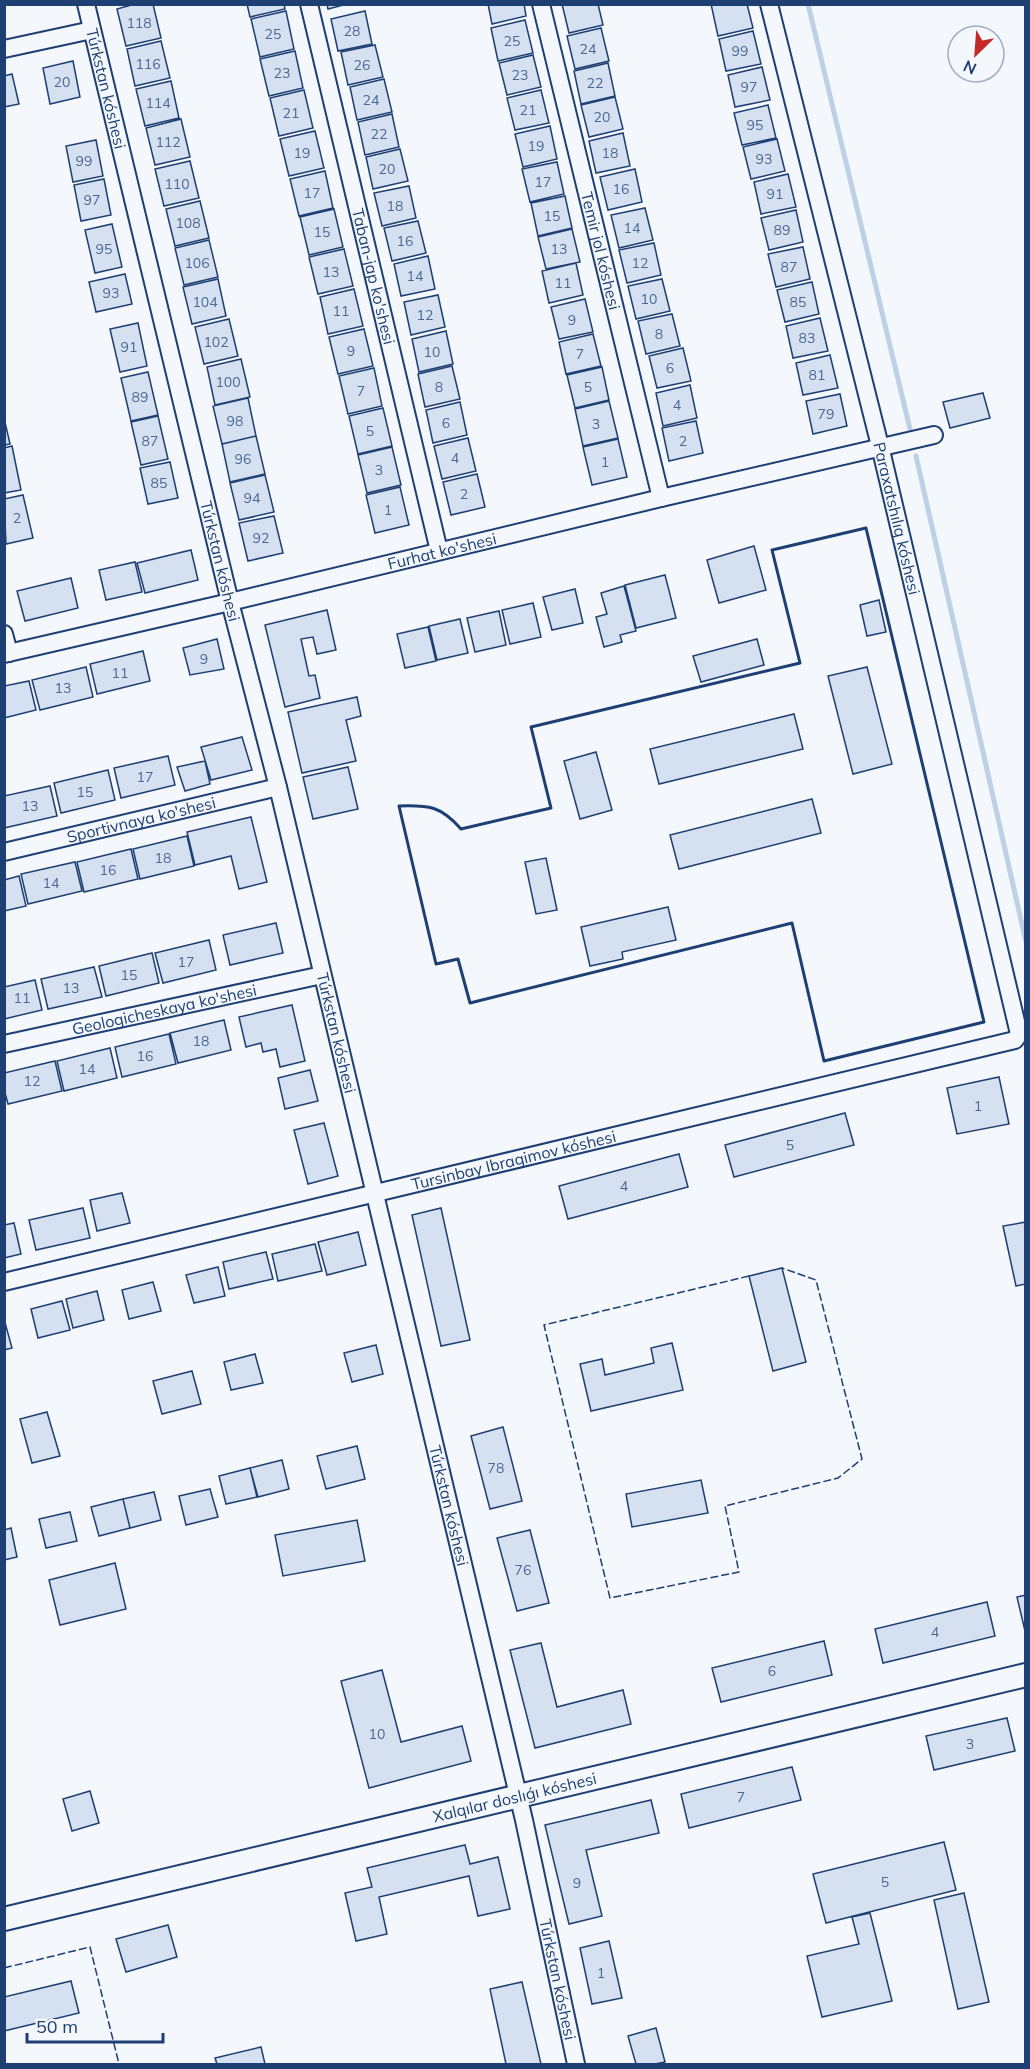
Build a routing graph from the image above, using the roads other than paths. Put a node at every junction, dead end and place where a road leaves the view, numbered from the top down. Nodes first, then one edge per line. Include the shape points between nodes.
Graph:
1 (86, 4) edge
2 (309, 4) edge
3 (541, 4) edge
4 (770, 4) edge
5 (92, 30) junction
6 (4, 49) edge
7 (934, 435) dead end
8 (880, 446) junction
9 (661, 498) junction
10 (439, 551) junction
11 (230, 602) junction
12 (4, 634) edge
13 (7, 653) edge
14 (278, 787) junction
15 (4, 852) edge
16 (322, 975) junction
17 (1022, 1033) edge
18 (4, 1044) edge
19 (374, 1194) junction
20 (4, 1282) edge
21 (1026, 1675) edge
22 (518, 1797) junction
23 (4, 1919) edge
24 (576, 2064) edge

1 - 5 street, Túrkstan kóshesi
2 - 10 street, Taban-jap ko'shesi
3 - 9 street, Temir jol kóshesi
4 - 8 street, Paraxatshılıq kóshesi
5 - 6 street
5 - 11 street, Túrkstan kóshesi
7 - 8 street, Furhat ko'shesi
8 - 9 street, Furhat ko'shesi
8 - 17 street, Paraxatshılıq kóshesi
9 - 10 street, Furhat ko'shesi
10 - 11 street, Furhat ko'shesi
11 - 13 street, Furhat ko'shesi
11 - 14 street, Túrkstan kóshesi
12 - 13 street
14 - 15 street, Sportivnaya ko'shesi
14 - 16 street, Túrkstan kóshesi
16 - 18 street, Geologicheskaya ko'shesi
16 - 19 street, Túrkstan kóshesi
17 - 19 street, Tursinbay Ibragimov kóshesi via 1015,1040
19 - 20 street, Tursinbay Ibragimov kóshesi
19 - 22 street, Túrkstan kóshesi
21 - 22 street, Xalqılar doslıǵı kóshesi
22 - 23 street, Xalqılar doslıǵı kóshesi
22 - 24 street, Túrkstan kóshesi

